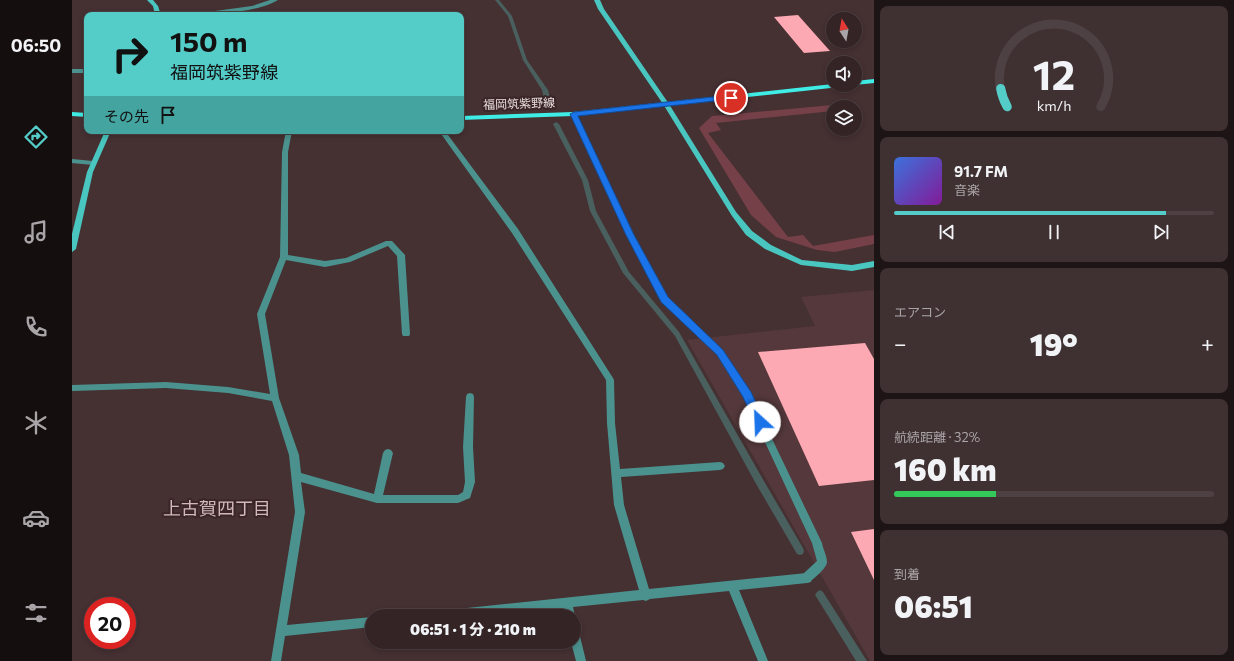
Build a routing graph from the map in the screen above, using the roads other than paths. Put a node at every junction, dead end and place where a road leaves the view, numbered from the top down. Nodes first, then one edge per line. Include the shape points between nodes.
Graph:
1 (150, 0) edge
2 (275, 0) edge
3 (597, 0) edge
4 (157, 12) edge
5 (220, 12) edge
6 (72, 71) edge
7 (84, 71) edge
8 (874, 81) edge
9 (862, 82) edge
10 (826, 87) edge
11 (666, 104) junction
12 (72, 114) edge
13 (574, 114) junction
14 (84, 115) edge
15 (464, 118) edge
16 (107, 134) edge
17 (288, 134) edge
18 (444, 134) edge
19 (72, 161) edge
20 (93, 163) junction
21 (72, 249) edge
22 (284, 257) junction
23 (874, 264) edge
24 (406, 334) dead end
25 (72, 388) edge
26 (470, 397) dead end
27 (275, 398) junction
28 (388, 453) dead end
29 (720, 466) dead end
30 (616, 473) junction
31 (296, 476) junction
32 (377, 499) junction
33 (732, 586) junction
34 (646, 596) junction
35 (567, 604) junction
36 (513, 609) edge
37 (568, 609) edge
38 (365, 623) edge
39 (280, 631) junction
40 (578, 649) edge
41 (276, 661) edge
42 (581, 661) edge
43 (763, 661) edge

1 - 4 street
2 - 5 street via 253,7
3 - 11 street
6 - 7 street
8 - 9 main road
10 - 11 main road, 福岡筑紫野線
11 - 13 main road, 福岡筑紫野線
11 - 23 street via 734,214 749,233 768,247 800,262 852,268
12 - 14 main road
13 - 15 main road, 福岡筑紫野線
13 - 33 street via 630,235 664,300 720,353 747,395 817,542 822,564 807,578
16 - 20 street
17 - 22 street via 285,152
18 - 30 street via 515,231 610,380
19 - 20 street
20 - 21 street
22 - 24 street via 325,264 347,260 389,243 401,255
22 - 27 street via 261,314
25 - 27 street via 166,385 228,390
26 - 32 street via 470,482 467,495 458,499
27 - 31 street via 294,455
28 - 32 street
29 - 30 street
30 - 34 street via 619,506
31 - 32 street
31 - 39 street via 300,512
33 - 34 street
33 - 43 street
34 - 35 street
35 - 36 street
35 - 37 street
38 - 39 street
39 - 41 street
40 - 42 street

